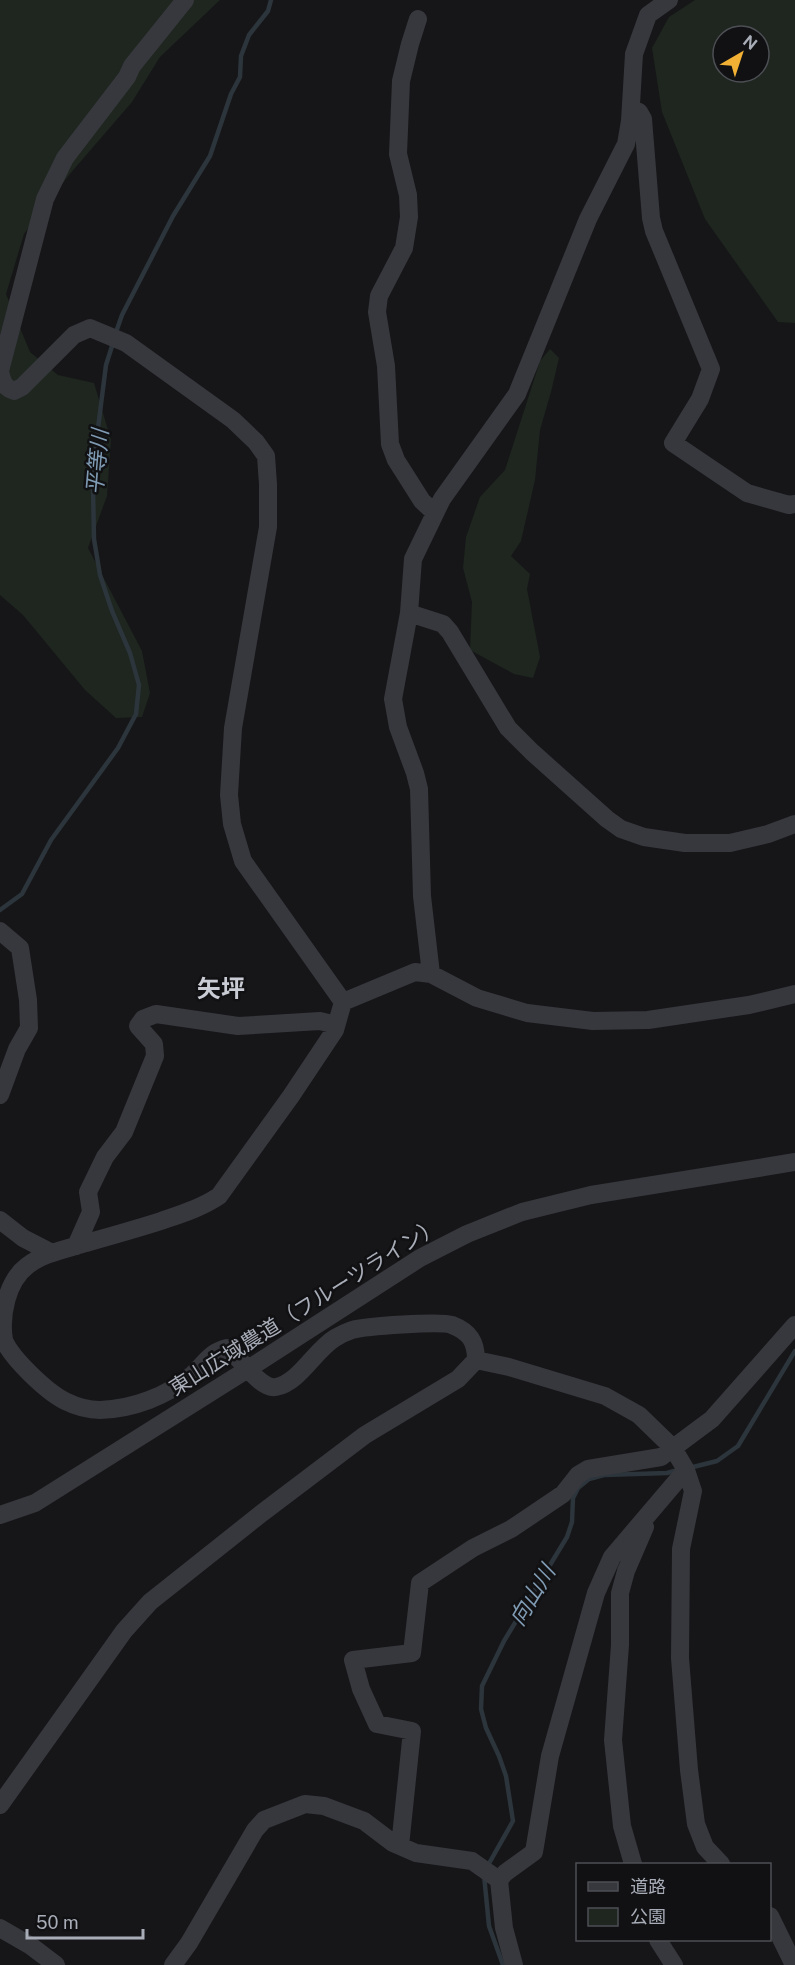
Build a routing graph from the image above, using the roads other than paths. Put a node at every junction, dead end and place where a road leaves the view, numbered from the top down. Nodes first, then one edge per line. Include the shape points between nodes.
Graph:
1 (185, 0) edge
2 (669, 0) edge
3 (418, 19) dead end
4 (631, 108) junction
5 (5, 335) edge
6 (795, 504) edge
7 (435, 513) junction
8 (409, 613) junction
9 (795, 824) edge
10 (0, 931) edge
11 (430, 974) junction
12 (795, 994) edge
13 (343, 1002) junction
14 (336, 1025) junction
15 (0, 1095) edge
16 (795, 1162) edge
17 (0, 1220) edge
18 (76, 1246) junction
19 (52, 1253) junction
20 (795, 1325) edge
21 (476, 1360) junction
22 (248, 1369) junction
23 (673, 1448) junction
24 (686, 1470) junction
25 (654, 1506) junction
26 (0, 1515) edge
27 (0, 1805) edge
28 (400, 1846) junction
29 (633, 1863) edge
30 (721, 1863) edge
31 (497, 1878) junction
32 (771, 1918) edge
33 (0, 1928) edge
34 (659, 1941) edge
35 (56, 1965) edge
36 (173, 1965) edge
37 (514, 1965) edge
38 (674, 1965) edge
39 (794, 1965) edge

1 - 5 street via 65,158 45,199
2 - 4 street via 648,15 634,54
3 - 7 street via 401,81 398,154 409,217 404,248 380,296 377,312 386,366 390,444 422,501
4 - 6 street via 643,119 654,231 711,369 700,399 673,443 747,493
4 - 7 street via 626,144 588,219 517,394
5 - 13 street via 0,371 8,389 22,387 74,335 90,328 124,342 233,420 266,456 268,527 233,728 229,795 232,824 243,861
7 - 8 street via 413,559
8 - 9 street via 443,624 508,728 621,830 685,843 730,843
8 - 11 street via 393,699 419,789 422,896
10 - 15 street via 20,948 29,1028
11 - 12 street via 477,998 527,1013 593,1021 648,1020
11 - 13 street via 415,972
13 - 14 street
14 - 18 street via 219,1196 203,1206
14 - 18 street via 320,1021 238,1026 156,1014 143,1019 138,1026 154,1044 155,1056 124,1132 105,1157 88,1192 91,1212
16 - 22 street, 東山広域農道（フルーツライン） via 591,1195 522,1212 420,1258
17 - 19 street
18 - 19 street
19 - 22 street via 27,1266 12,1282 1,1319 3,1340 14,1358 63,1400 98,1410 158,1397 177,1388 215,1351 227,1348
20 - 23 street via 712,1419
21 - 22 street via 476,1346 466,1333 451,1325 431,1323 353,1330 333,1339 288,1383 274,1388 265,1386
21 - 23 street via 604,1396 639,1415
21 - 27 street via 458,1379 365,1435 150,1602 124,1631
22 - 26 street, 東山広域農道（フルーツライン） via 35,1503
23 - 24 street
23 - 28 street via 661,1457 578,1474 563,1494 420,1583 412,1653 353,1660 377,1724 412,1731
24 - 25 street
24 - 30 street via 693,1491 681,1549 680,1658 689,1770 696,1824 705,1847
25 - 29 street via 620,1593 613,1740 622,1826
25 - 31 street via 612,1557 596,1593 550,1756 534,1852
28 - 31 street via 416,1853 472,1861
28 - 36 street via 364,1821 324,1806 305,1804 264,1820
31 - 37 street
32 - 39 street
33 - 35 street
34 - 38 street

